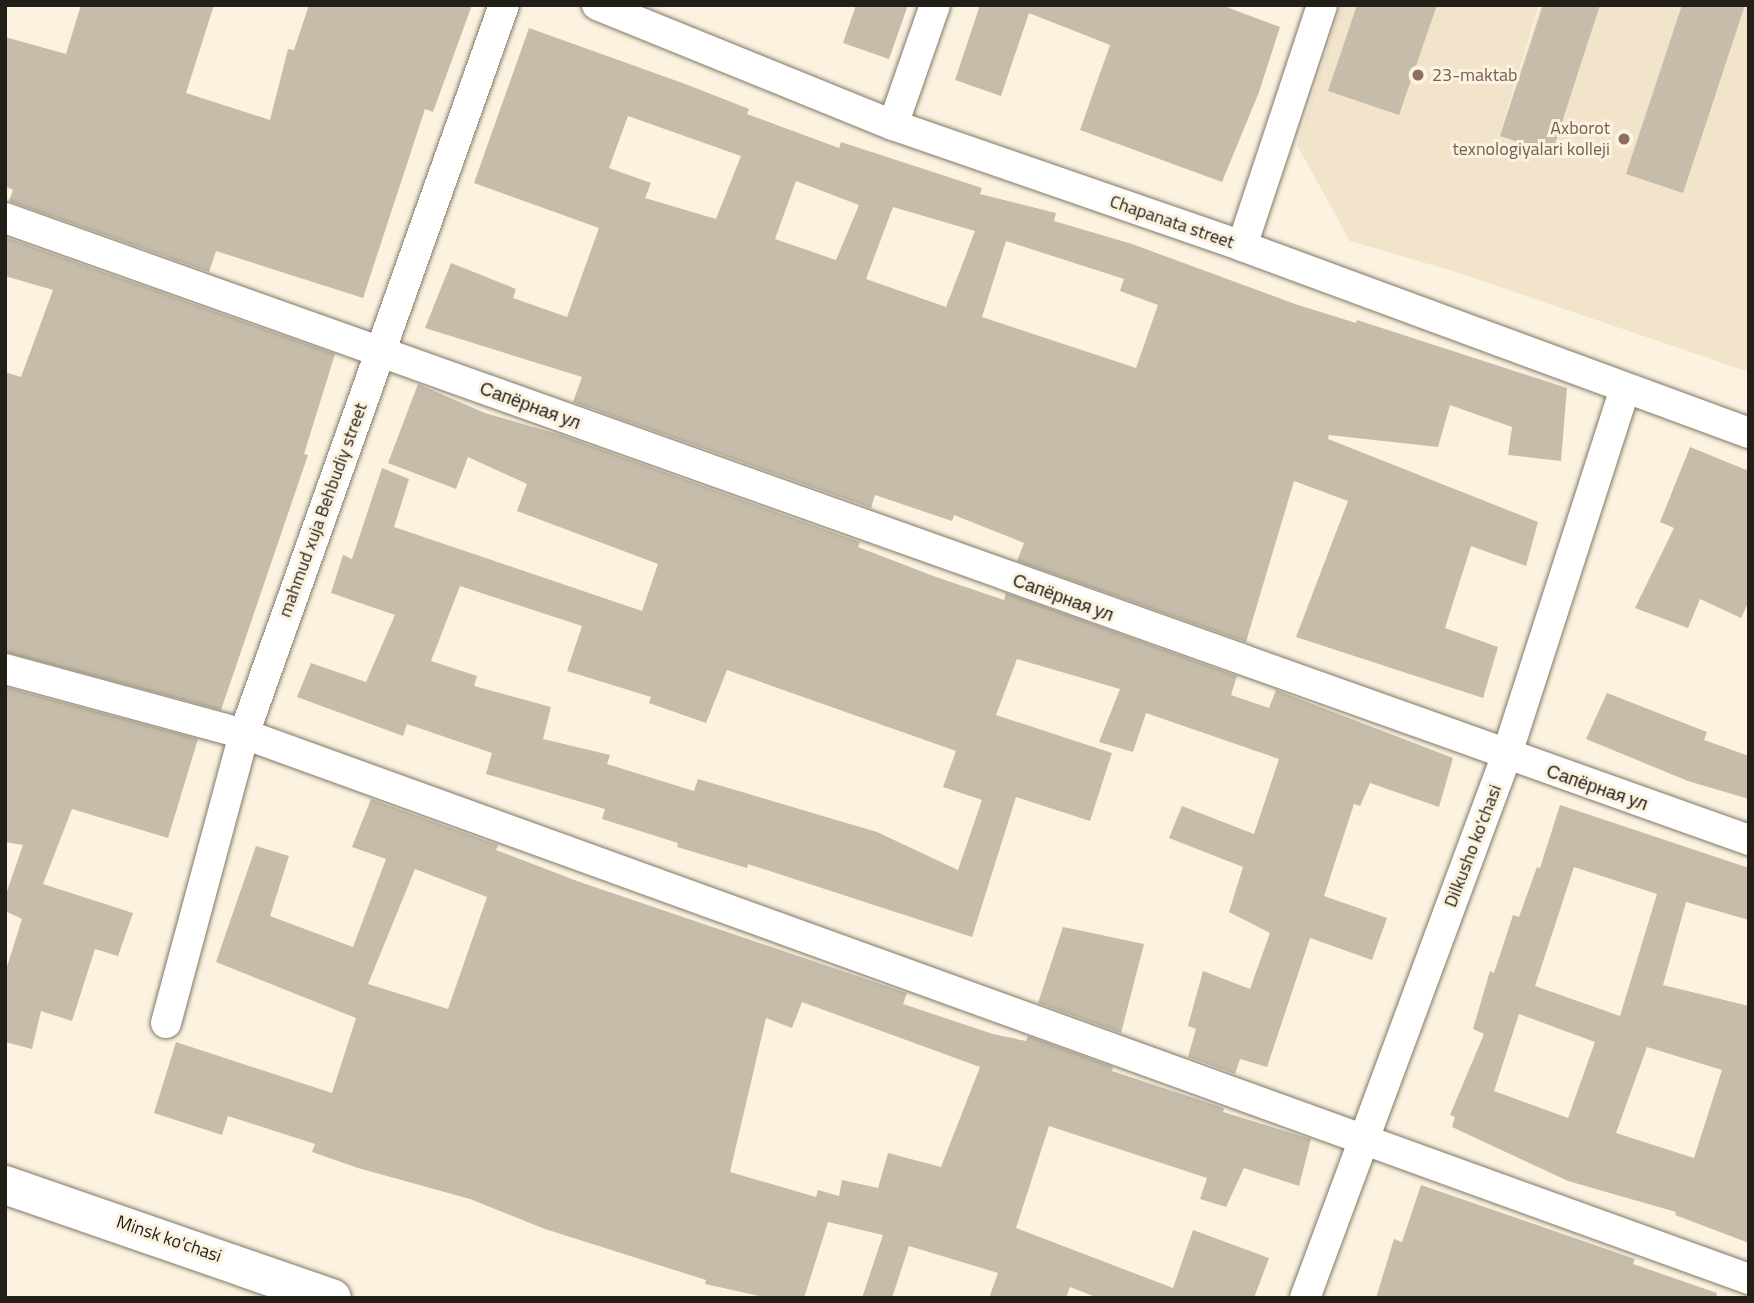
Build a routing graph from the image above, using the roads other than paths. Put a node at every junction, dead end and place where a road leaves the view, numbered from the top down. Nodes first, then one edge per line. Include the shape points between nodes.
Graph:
1 (504, 5) edge
2 (597, 5) edge
3 (935, 5) edge
4 (1322, 5) edge
5 (893, 125) junction
6 (5, 218) edge
7 (1242, 246) junction
8 (379, 352) junction
9 (1625, 389) junction
10 (1749, 433) edge
11 (5, 669) edge
12 (244, 734) junction
13 (1506, 757) junction
14 (1749, 840) edge
15 (166, 1023) dead end
16 (1361, 1142) junction
17 (5, 1185) edge
18 (1749, 1279) edge
19 (332, 1298) edge
20 (1305, 1298) edge

1 - 8 street, mahmud xuja Behbudiy street
2 - 5 street, Chapanata street
3 - 5 street
4 - 7 street
5 - 7 street, Chapanata street
6 - 8 street, Сапёрная ул
7 - 9 street, Chapanata street
8 - 12 street, mahmud xuja Behbudiy street
8 - 13 street, Сапёрная ул
9 - 10 street, Chapanata street
9 - 13 street, Dilkusho ko'chasi
11 - 12 street
12 - 15 street, mahmud xuja Behbudiy street
12 - 16 street
13 - 14 street, Сапёрная ул
13 - 16 street, Dilkusho ko'chasi
16 - 18 street
16 - 20 street, Dilkusho ko'chasi
17 - 19 street, Minsk ko'chasi

